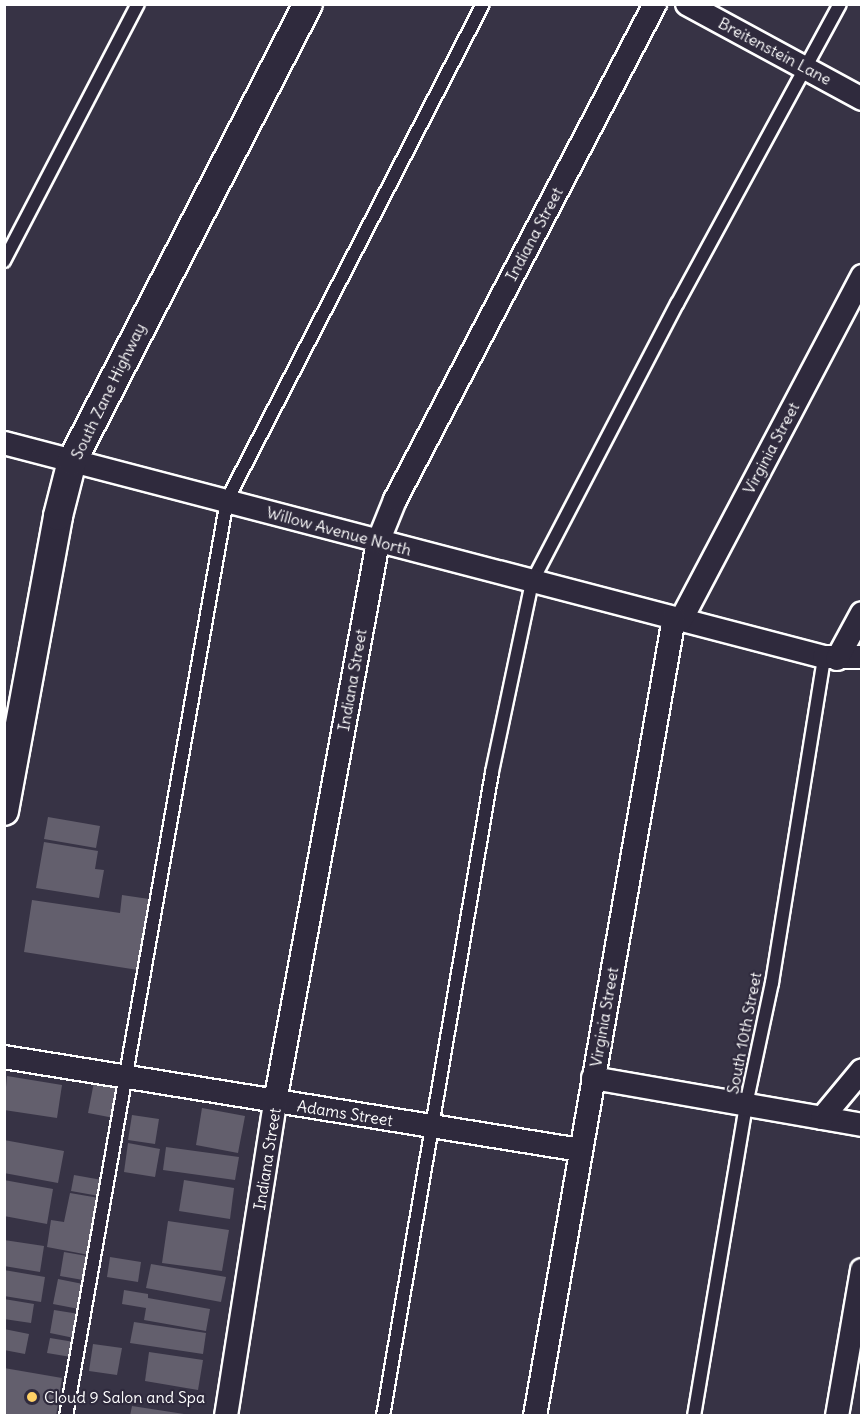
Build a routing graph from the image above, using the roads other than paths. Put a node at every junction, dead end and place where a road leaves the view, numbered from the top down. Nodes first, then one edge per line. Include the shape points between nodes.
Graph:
1 (138, 4) edge
2 (308, 4) edge
3 (483, 4) edge
4 (656, 4) edge
5 (687, 4) edge
6 (840, 4) edge
7 (805, 66) junction
8 (861, 99) edge
9 (4, 261) edge
10 (861, 276) edge
11 (4, 442) edge
12 (72, 461) junction
13 (227, 500) junction
14 (378, 542) junction
15 (532, 582) junction
16 (861, 613) edge
17 (678, 619) junction
18 (861, 657) edge
19 (830, 658) junction
20 (4, 811) edge
21 (4, 1057) edge
22 (861, 1070) edge
23 (125, 1074) junction
24 (593, 1078) junction
25 (276, 1102) junction
26 (746, 1105) junction
27 (822, 1118) junction
28 (861, 1125) edge
29 (432, 1126) junction
30 (580, 1150) junction
31 (861, 1269) edge
32 (66, 1416) edge
33 (226, 1416) edge
34 (383, 1416) edge
35 (535, 1416) edge
36 (694, 1416) edge
37 (837, 1416) edge

1 - 9 lane
2 - 12 street, South Zane Highway
3 - 13 lane
4 - 14 street, Indiana Street via 395,500
5 - 7 street, Breitenstein Lane
6 - 7 lane
7 - 8 street, Breitenstein Lane
7 - 15 lane
10 - 17 street, Virginia Street
11 - 12 street, Willow Avenue North
12 - 13 street, Willow Avenue North
12 - 20 street, South Zane Highway via 58,516
13 - 14 street, Willow Avenue North
13 - 23 lane
14 - 15 street, Willow Avenue North
14 - 25 street, Indiana Street
15 - 17 street, Willow Avenue North
15 - 29 lane via 492,772
16 - 19 street
17 - 19 street, Willow Avenue North
17 - 24 street, Virginia Street
18 - 19 street, Willow Avenue North
19 - 26 lane, South 10th Street via 772,983
21 - 23 street, Adams Street
22 - 27 street
23 - 25 street, Adams Street
23 - 32 lane
24 - 26 street
24 - 30 street, Virginia Street
25 - 29 street, Adams Street
25 - 33 street, Indiana Street
26 - 27 street
26 - 36 lane, South 10th Street
27 - 28 street
29 - 30 street, Adams Street
29 - 34 lane
30 - 35 street, Virginia Street
31 - 37 street

